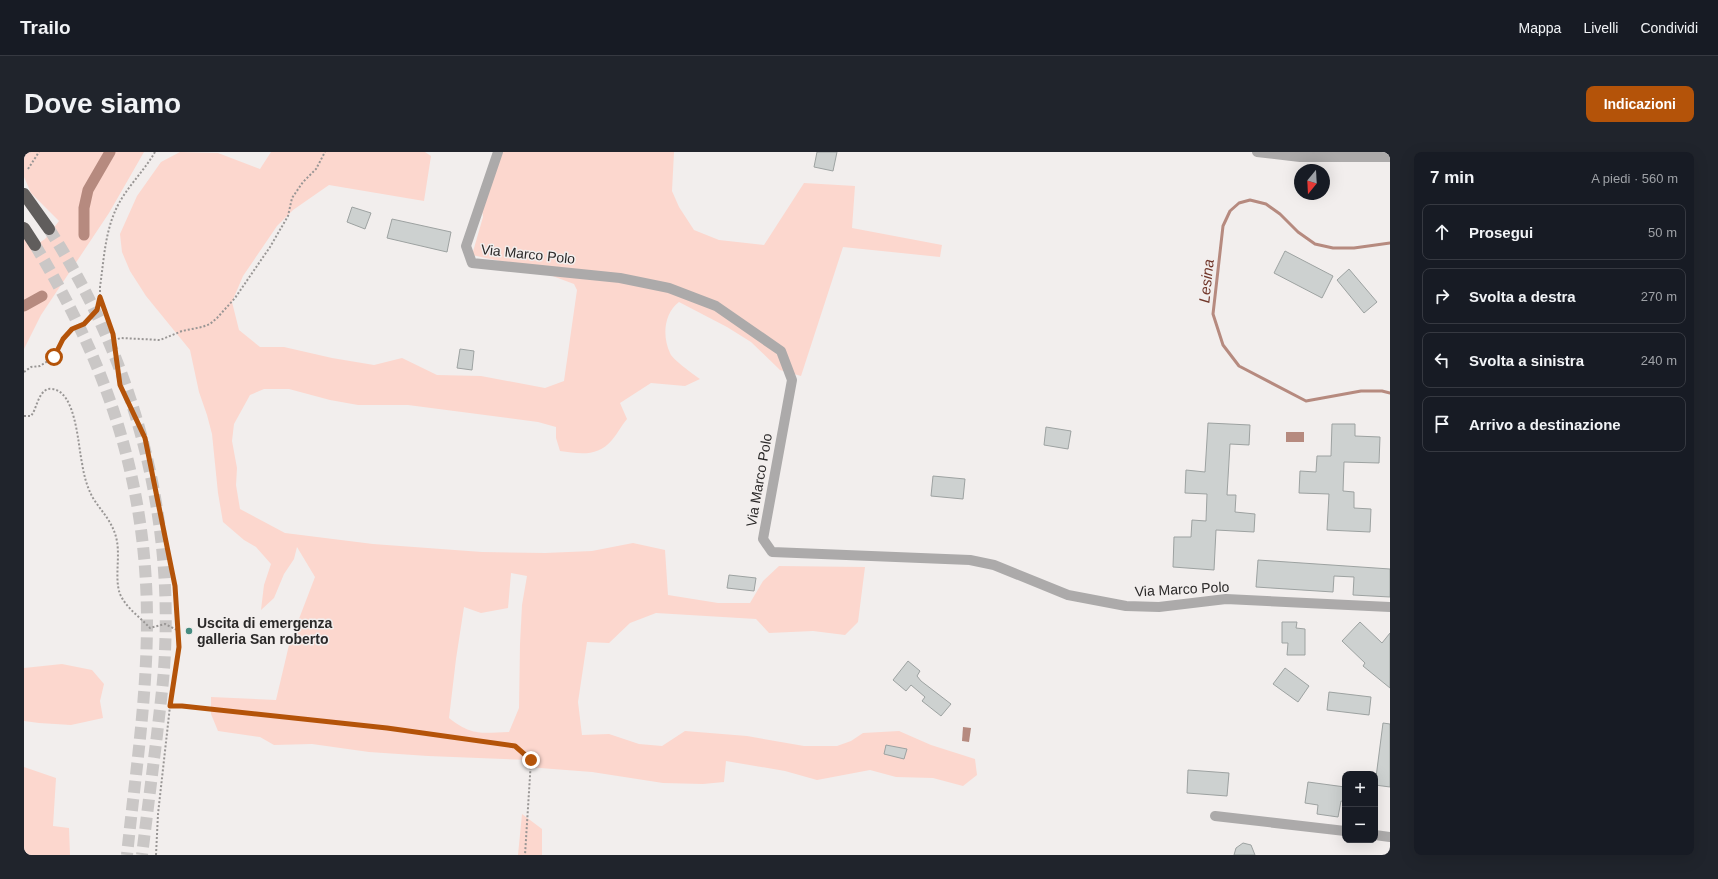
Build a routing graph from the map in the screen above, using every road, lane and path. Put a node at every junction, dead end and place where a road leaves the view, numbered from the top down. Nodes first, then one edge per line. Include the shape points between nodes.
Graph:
1 (38, 152) edge
2 (155, 152) edge
3 (325, 152) edge
4 (498, 152) edge
5 (1257, 152) edge
6 (1390, 157) edge
7 (28, 170) dead end
8 (24, 194) edge
9 (24, 228) edge
10 (49, 230) tunnel mouth
11 (35, 245) tunnel mouth
12 (100, 297) junction
13 (114, 340) junction
14 (24, 372) edge
15 (24, 416) edge
16 (1390, 606) edge
17 (177, 630) junction
18 (170, 706) junction
19 (1215, 816) dead end
20 (1342, 831) edge
21 (1378, 835) edge
22 (1390, 837) edge
23 (156, 855) edge
24 (526, 855) edge

1 - 7 path
2 - 12 path via 126,191 109,224
3 - 13 path via 316,169 292,198 288,216 270,247 235,298 217,318 210,324 160,340
4 - 16 street, Via Marco Polo via 466,246 472,263 620,278 669,288 716,306 781,351 792,380 763,539 772,552 970,560 994,565 1068,594 1126,606 1159,607 1226,599
5 - 6 street via 1300,157
8 - 10 highway
9 - 11 highway
12 - 13 path
12 - 14 path via 97,310 84,324 72,329 63,339 54,357
13 - 17 path via 120,385 145,438 175,586
15 - 17 path via 31,416 41,394 48,388 57,390 67,401 77,427 85,480 117,538 118,585 125,604 150,628 165,624
17 - 18 path via 179,647
18 - 23 path
18 - 24 path via 387,728 515,746 531,760
19 - 20 street
21 - 22 street

